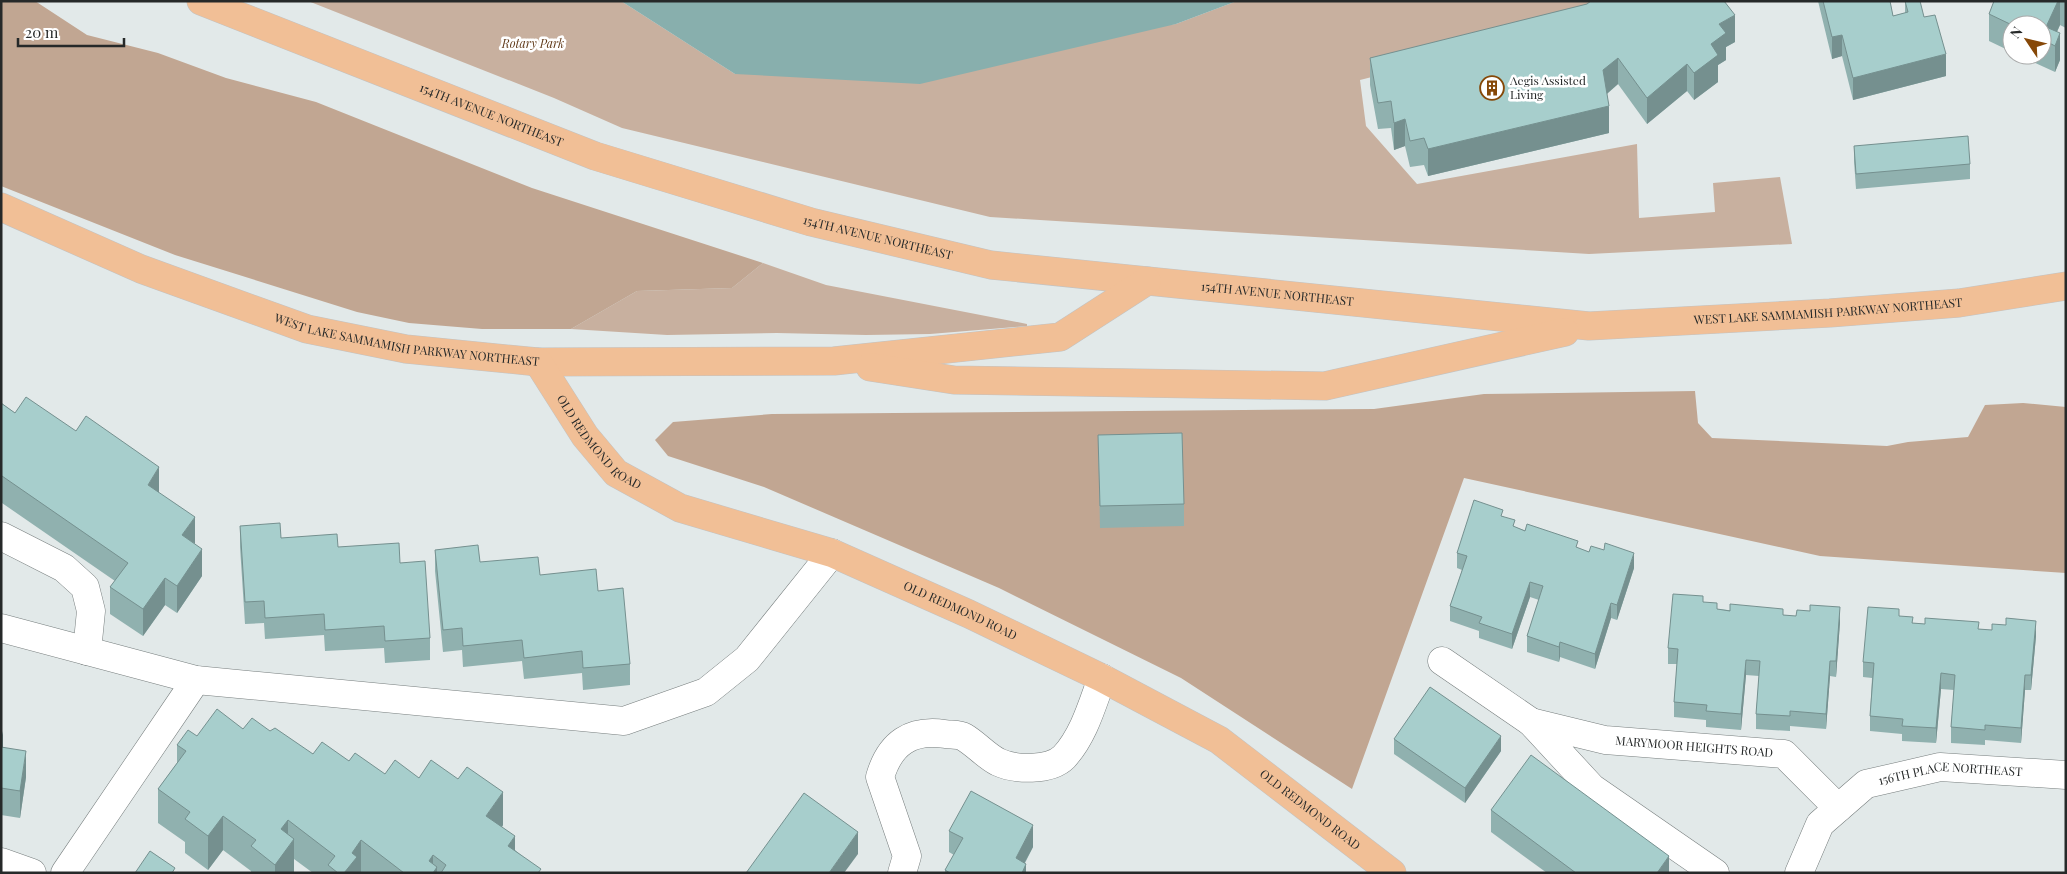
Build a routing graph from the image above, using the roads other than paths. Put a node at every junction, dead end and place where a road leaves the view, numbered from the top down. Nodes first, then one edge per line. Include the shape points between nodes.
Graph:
1 (201, 1) edge
2 (1, 207) edge
3 (1147, 281) junction
4 (2066, 286) edge
5 (1589, 326) junction
6 (834, 361) junction
7 (538, 362) junction
8 (1, 536) edge
9 (832, 554) junction
10 (1, 628) edge
11 (87, 651) junction
12 (1442, 661) dead end
13 (1102, 678) junction
14 (196, 680) junction
15 (1532, 722) junction
16 (2066, 775) edge
17 (1838, 808) junction
18 (1, 862) edge
19 (1804, 862) edge
20 (67, 872) edge
21 (32, 873) edge
22 (902, 873) edge
23 (1392, 873) edge
24 (1715, 873) edge

1 - 3 main road, 154TH AVENUE NORTHEAST via 595,156 811,222 991,265
2 - 7 main road, WEST LAKE SAMMAMISH PARKWAY NORTHEAST via 141,269 307,329 406,349
3 - 5 main road, 154TH AVENUE NORTHEAST
3 - 6 main road via 1060,337
4 - 5 main road, WEST LAKE SAMMAMISH PARKWAY NORTHEAST via 1959,304
5 - 6 main road via 1325,386 954,380
6 - 7 main road, WEST LAKE SAMMAMISH PARKWAY NORTHEAST
7 - 9 main road, OLD REDMOND ROAD via 585,436 616,473 680,508
8 - 11 street via 64,568 86,587 91,611
9 - 13 main road, OLD REDMOND ROAD via 970,614
9 - 14 street via 747,659 706,692 624,721
10 - 11 street
11 - 14 street
12 - 15 street, MARYMOOR HEIGHTS ROAD
13 - 22 street via 1078,737 1062,758 1046,766 1028,769 998,762 962,736 935,732 913,734 895,748 880,776 907,856
13 - 23 main road, OLD REDMOND ROAD via 1219,740
14 - 20 street
15 - 17 street, MARYMOOR HEIGHTS ROAD via 1605,740 1784,754
15 - 24 street, MARYMOOR HEIGHTS ROAD via 1592,788
16 - 17 street, 156TH PLACE NORTHEAST via 1940,767 1866,784
17 - 19 street, 156TH PLACE NORTHEAST via 1820,824
18 - 21 street

